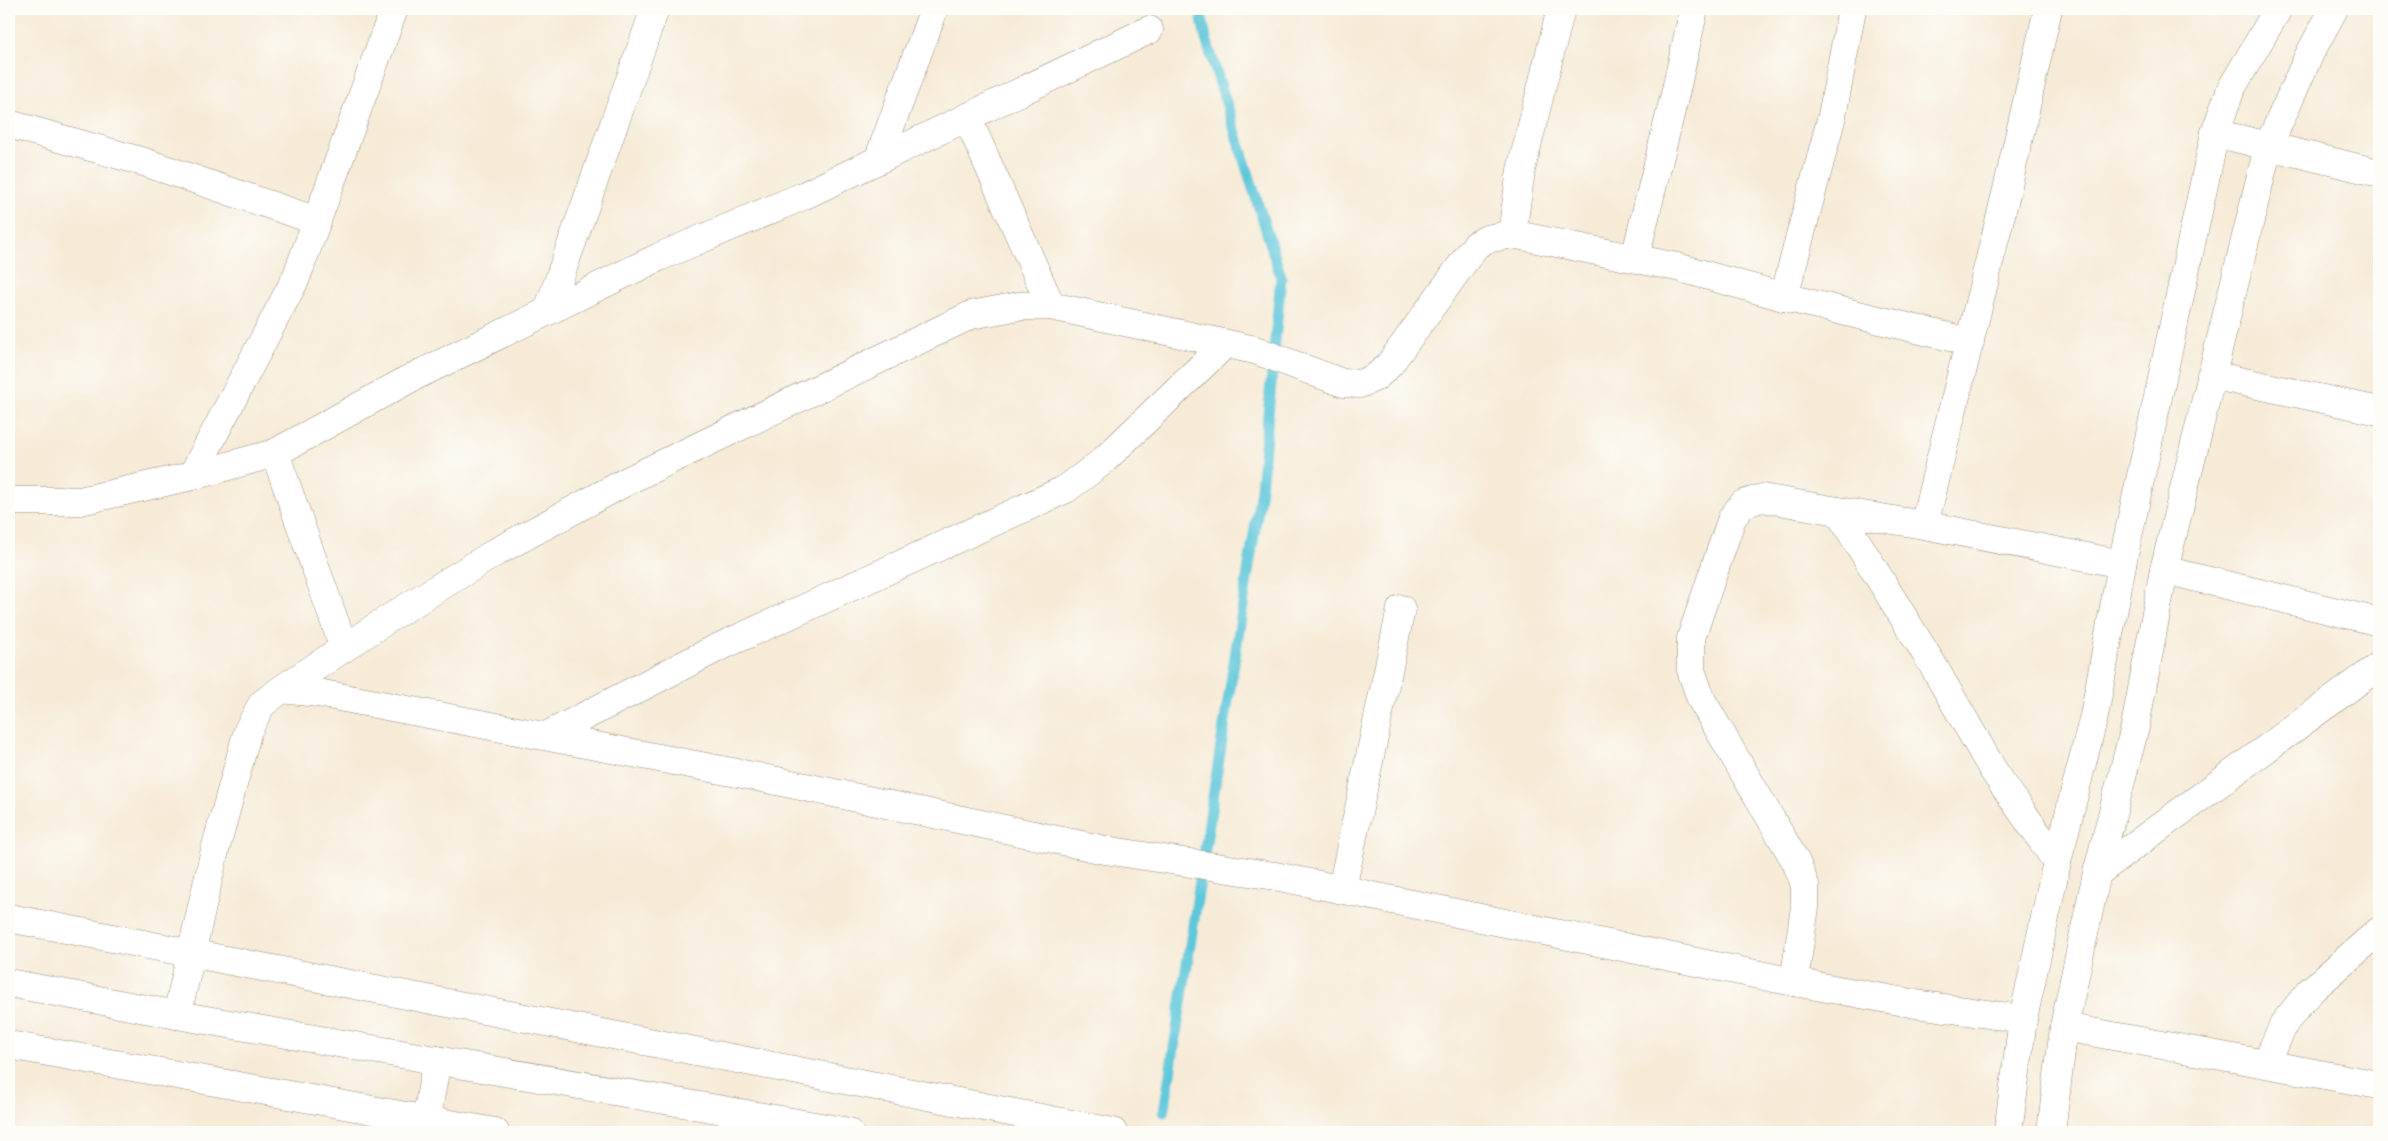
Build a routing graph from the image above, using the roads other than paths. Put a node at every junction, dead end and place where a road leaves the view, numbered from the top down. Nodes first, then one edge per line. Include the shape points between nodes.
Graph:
1 (394, 9) edge
2 (655, 9) edge
3 (934, 9) edge
4 (1561, 9) edge
5 (1694, 9) edge
6 (1852, 9) edge
7 (2048, 9) edge
8 (2278, 9) edge
9 (2334, 9) edge
10 (1149, 30) dead end
11 (968, 117) junction
12 (9, 124) edge
13 (2215, 133) junction
14 (2268, 147) junction
15 (878, 160) junction
16 (2379, 173) edge
17 (317, 221) junction
18 (1512, 234) junction
19 (1635, 258) junction
20 (1784, 297) junction
21 (1051, 306) junction
22 (548, 310) junction
23 (1970, 342) junction
24 (1225, 344) junction
25 (2211, 375) junction
26 (2379, 411) edge
27 (275, 453) junction
28 (192, 476) junction
29 (9, 501) edge
30 (1838, 511) junction
31 (1924, 525) junction
32 (2122, 564) junction
33 (2164, 570) junction
34 (1401, 609) dead end
35 (2379, 622) edge
36 (344, 648) junction
37 (2379, 666) edge
38 (282, 689) junction
39 (546, 736) junction
40 (2056, 862) junction
41 (2097, 873) junction
42 (1342, 889) junction
43 (9, 918) edge
44 (2379, 931) edge
45 (191, 955) junction
46 (1794, 982) junction
47 (9, 983) edge
48 (177, 1015) junction
49 (2023, 1018) junction
50 (2064, 1027) junction
51 (9, 1045) edge
52 (437, 1060) junction
53 (2266, 1063) junction
54 (2379, 1085) edge
55 (425, 1126) edge
56 (495, 1132) edge
57 (849, 1132) edge
58 (1113, 1132) edge
59 (2008, 1132) edge
60 (2051, 1132) edge

1 - 17 street
2 - 22 street
3 - 15 street
4 - 18 street via 1521,170
5 - 19 street
6 - 20 street via 1832,116
7 - 23 street
8 - 13 street via 2231,89
9 - 14 street via 2310,52
10 - 11 street
11 - 15 street
11 - 21 street
12 - 17 street via 144,162
13 - 14 street
13 - 32 street
14 - 16 street
14 - 25 street
15 - 22 street via 803,196 658,257
17 - 28 street via 296,278
18 - 19 street
18 - 24 street via 1487,238 1476,245 1388,365 1376,377 1360,384 1343,383 1255,350
19 - 20 street
20 - 23 street
21 - 24 street
21 - 36 street via 1019,306 971,315 632,478 496,552
22 - 27 street via 409,379
23 - 31 street
24 - 39 street via 1102,462 1066,489 716,649
25 - 26 street
25 - 33 street
27 - 28 street
27 - 36 street
28 - 29 street via 80,501
30 - 31 street
30 - 40 street via 1993,770
30 - 46 street via 1762,498 1743,504 1732,518 1690,638 1691,670 1701,699 1796,862 1805,885
31 - 32 street
32 - 40 street via 2094,716
33 - 35 street
33 - 41 street via 2135,727
34 - 42 street
36 - 38 street
37 - 41 street
38 - 39 street via 318,692
38 - 45 street via 262,704 248,730
39 - 42 street via 1105,850
40 - 49 street
41 - 50 street
42 - 46 street
43 - 45 street
44 - 53 street via 2308,992 2285,1022
45 - 48 street
45 - 58 street
46 - 49 street via 1916,1004
47 - 48 street
48 - 52 street
49 - 59 street
50 - 53 street
50 - 60 street
51 - 55 street
52 - 55 street
52 - 57 street
53 - 54 street
55 - 56 street

